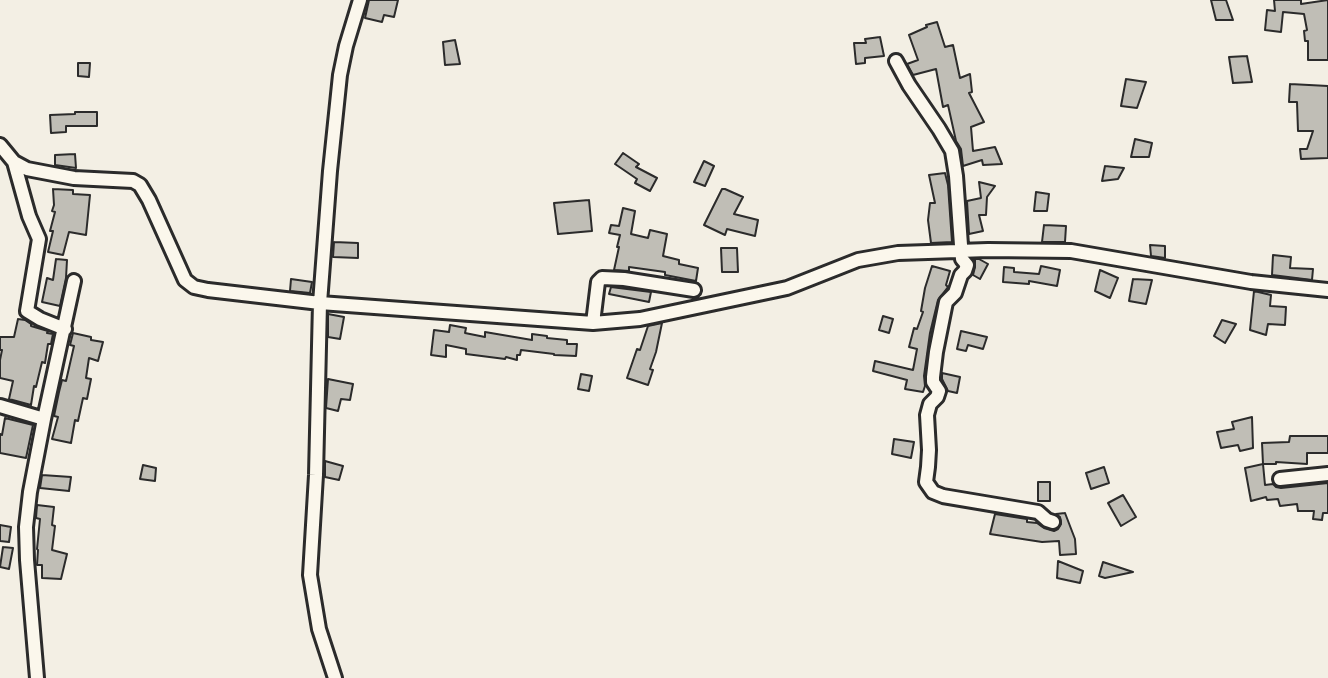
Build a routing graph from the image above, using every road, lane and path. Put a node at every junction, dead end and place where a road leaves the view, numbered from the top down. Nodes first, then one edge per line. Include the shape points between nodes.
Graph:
1 (360, 0) edge
2 (896, 61) dead end
3 (0, 145) edge
4 (14, 162) junction
5 (963, 252) junction
6 (74, 281) dead end
7 (694, 290) dead end
8 (1328, 290) edge
9 (320, 303) junction
10 (593, 323) junction
11 (65, 329) junction
12 (0, 406) edge
13 (44, 419) junction
14 (1328, 474) edge
15 (1280, 479) dead end
16 (1053, 523) dead end
17 (37, 678) edge
18 (335, 678) edge

1 - 9 street via 340,75
2 - 5 street via 952,151
3 - 4 street
4 - 9 street via 74,178 140,185 185,280 194,287
4 - 11 street via 39,239 27,311
5 - 8 street via 1072,251 1251,282
5 - 10 street via 898,253 858,260 787,288 640,319
5 - 16 street via 967,265 946,302 936,352 933,382 939,391 927,415 926,482 943,496 1038,512
6 - 11 street
7 - 10 street via 602,278
9 - 10 street
9 - 18 street via 310,575 319,629
11 - 13 street
12 - 13 street
13 - 17 street via 26,527
14 - 15 street

